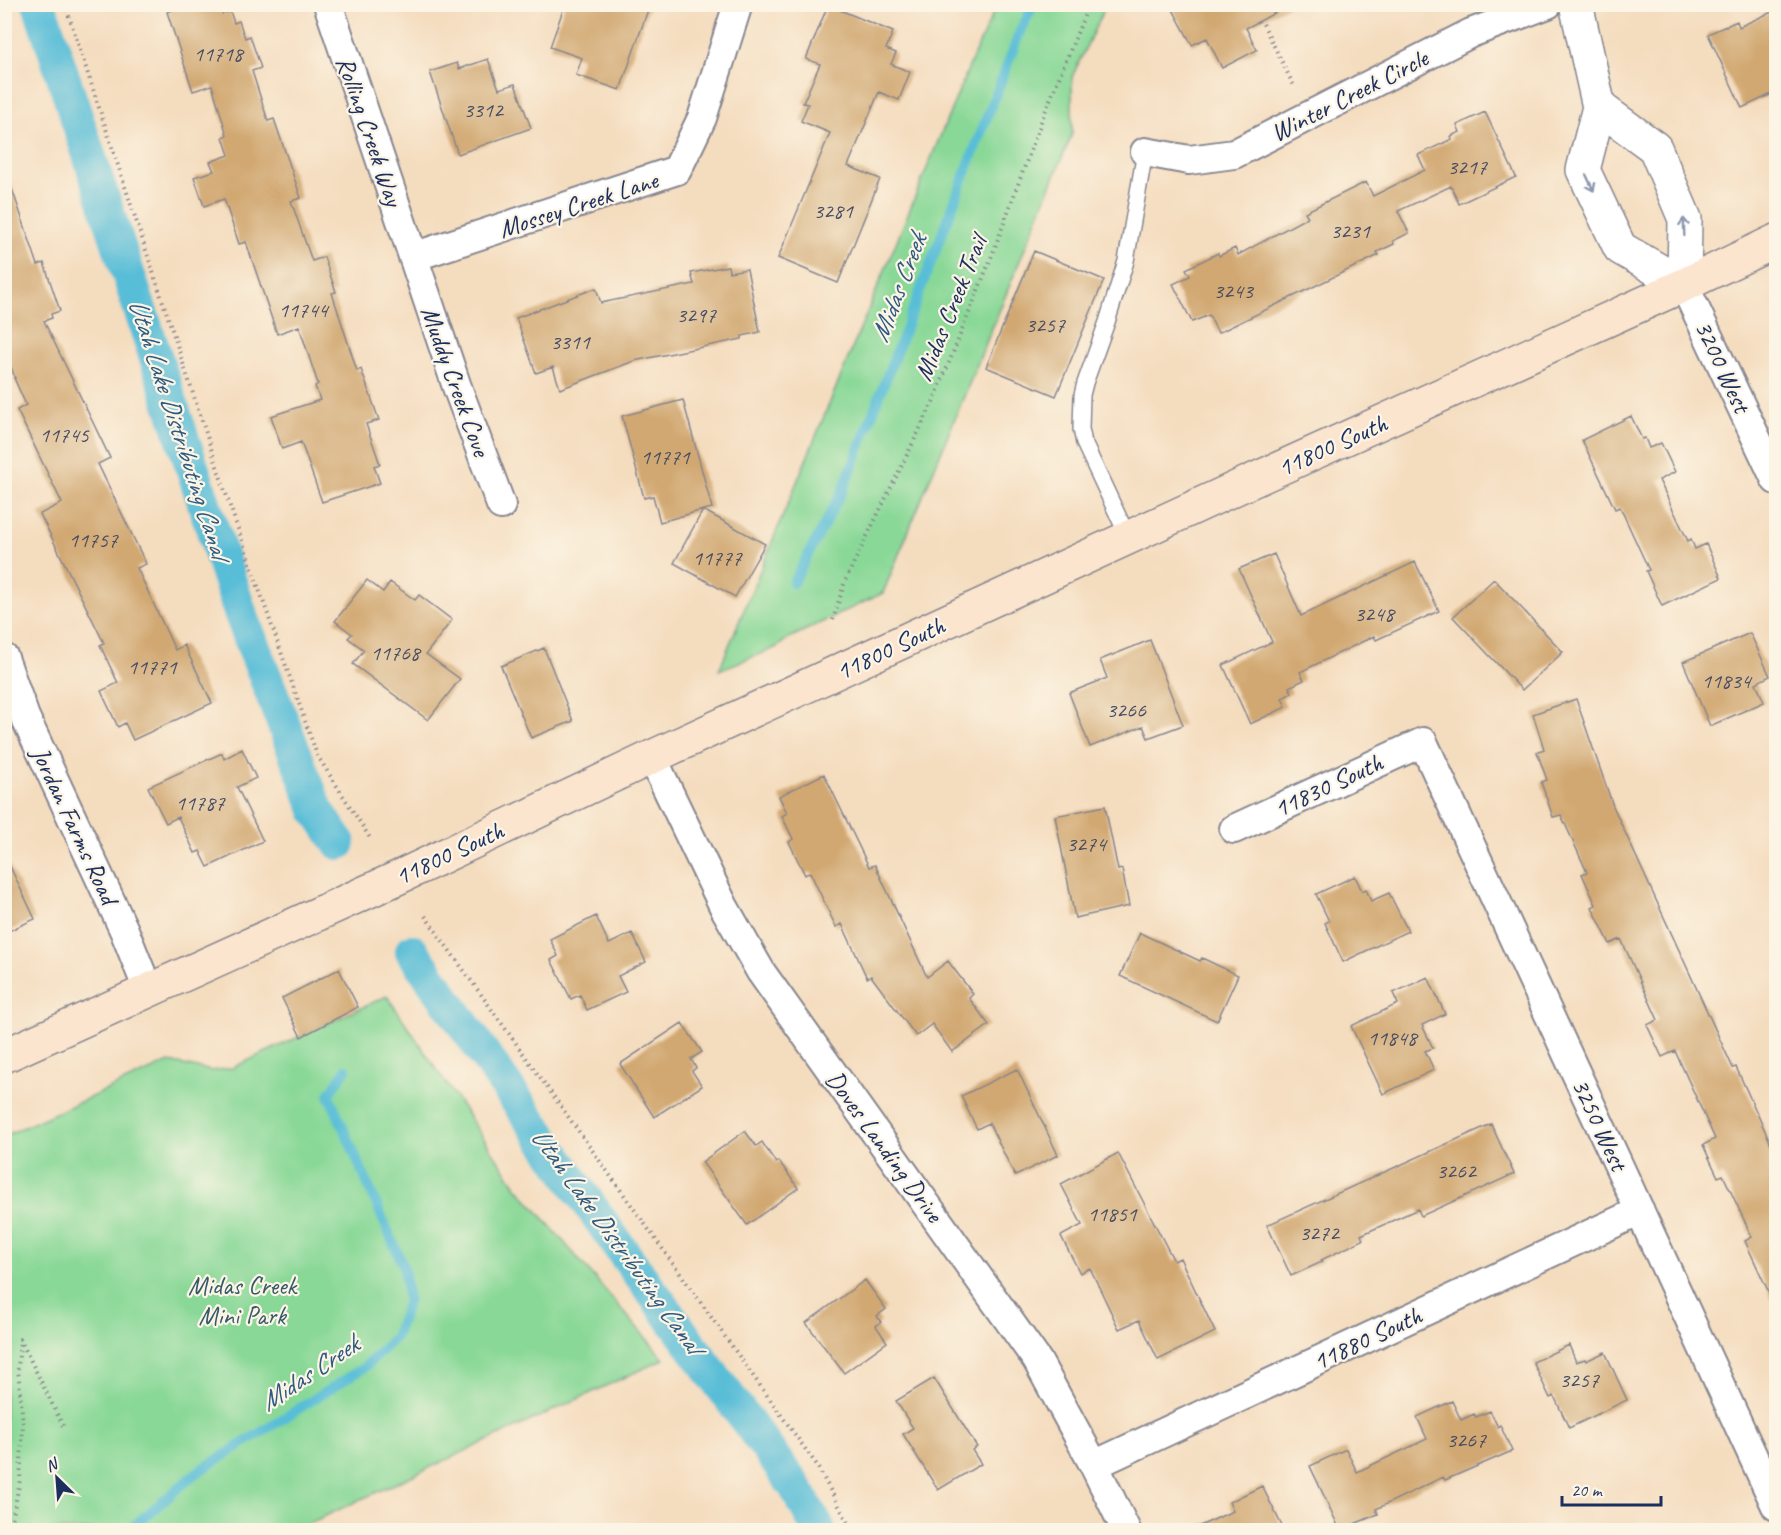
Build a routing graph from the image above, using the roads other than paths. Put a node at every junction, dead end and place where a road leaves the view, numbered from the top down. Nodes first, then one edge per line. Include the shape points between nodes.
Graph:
1 (328, 4) edge
2 (738, 4) edge
3 (1548, 4) edge
4 (1576, 4) edge
5 (1599, 107) junction
6 (1145, 152) joint
7 (1776, 241) edge
8 (412, 257) junction
9 (1684, 285) junction
10 (1776, 480) edge
11 (501, 505) dead end
12 (1128, 537) junction
13 (4, 658) edge
14 (15, 722) edge
15 (1423, 742) joint
16 (652, 757) junction
17 (1234, 829) dead end
18 (148, 990) junction
19 (4, 1056) edge
20 (1640, 1211) junction
21 (1094, 1465) junction
22 (1776, 1506) edge
23 (1126, 1530) edge

1 - 8 street, Rolling Creek Way
2 - 8 street, Mossey Creek Lane via 702,118 677,171
3 - 6 street, Winter Creek Circle via 1471,33 1234,154 1189,160
4 - 5 street
9 -> 5 street, 3200 West via 1685,219 1656,148
5 -> 9 street via 1583,170 1615,238 1620,248
6 - 12 lane via 1126,261 1084,383 1081,411 1084,443
7 - 9 main road, 11800 South
8 - 11 street, Muddy Creek Cove
9 - 10 street, 3200 West
9 - 12 main road, 11800 South
12 - 16 main road, 11800 South
13 - 14 street, Jordan Farms Road
14 - 18 street, Jordan Farms Road via 124,930
15 - 17 street, 11830 South
15 - 20 street, 3250 West
16 - 18 main road, 11800 South via 398,878
16 - 21 street, Doves Landing Drive via 733,924 761,972 1011,1323 1060,1400
18 - 19 main road, 11800 South
20 - 21 street, 11880 South
20 - 22 street, 3250 West
21 - 23 street, Doves Landing Drive

